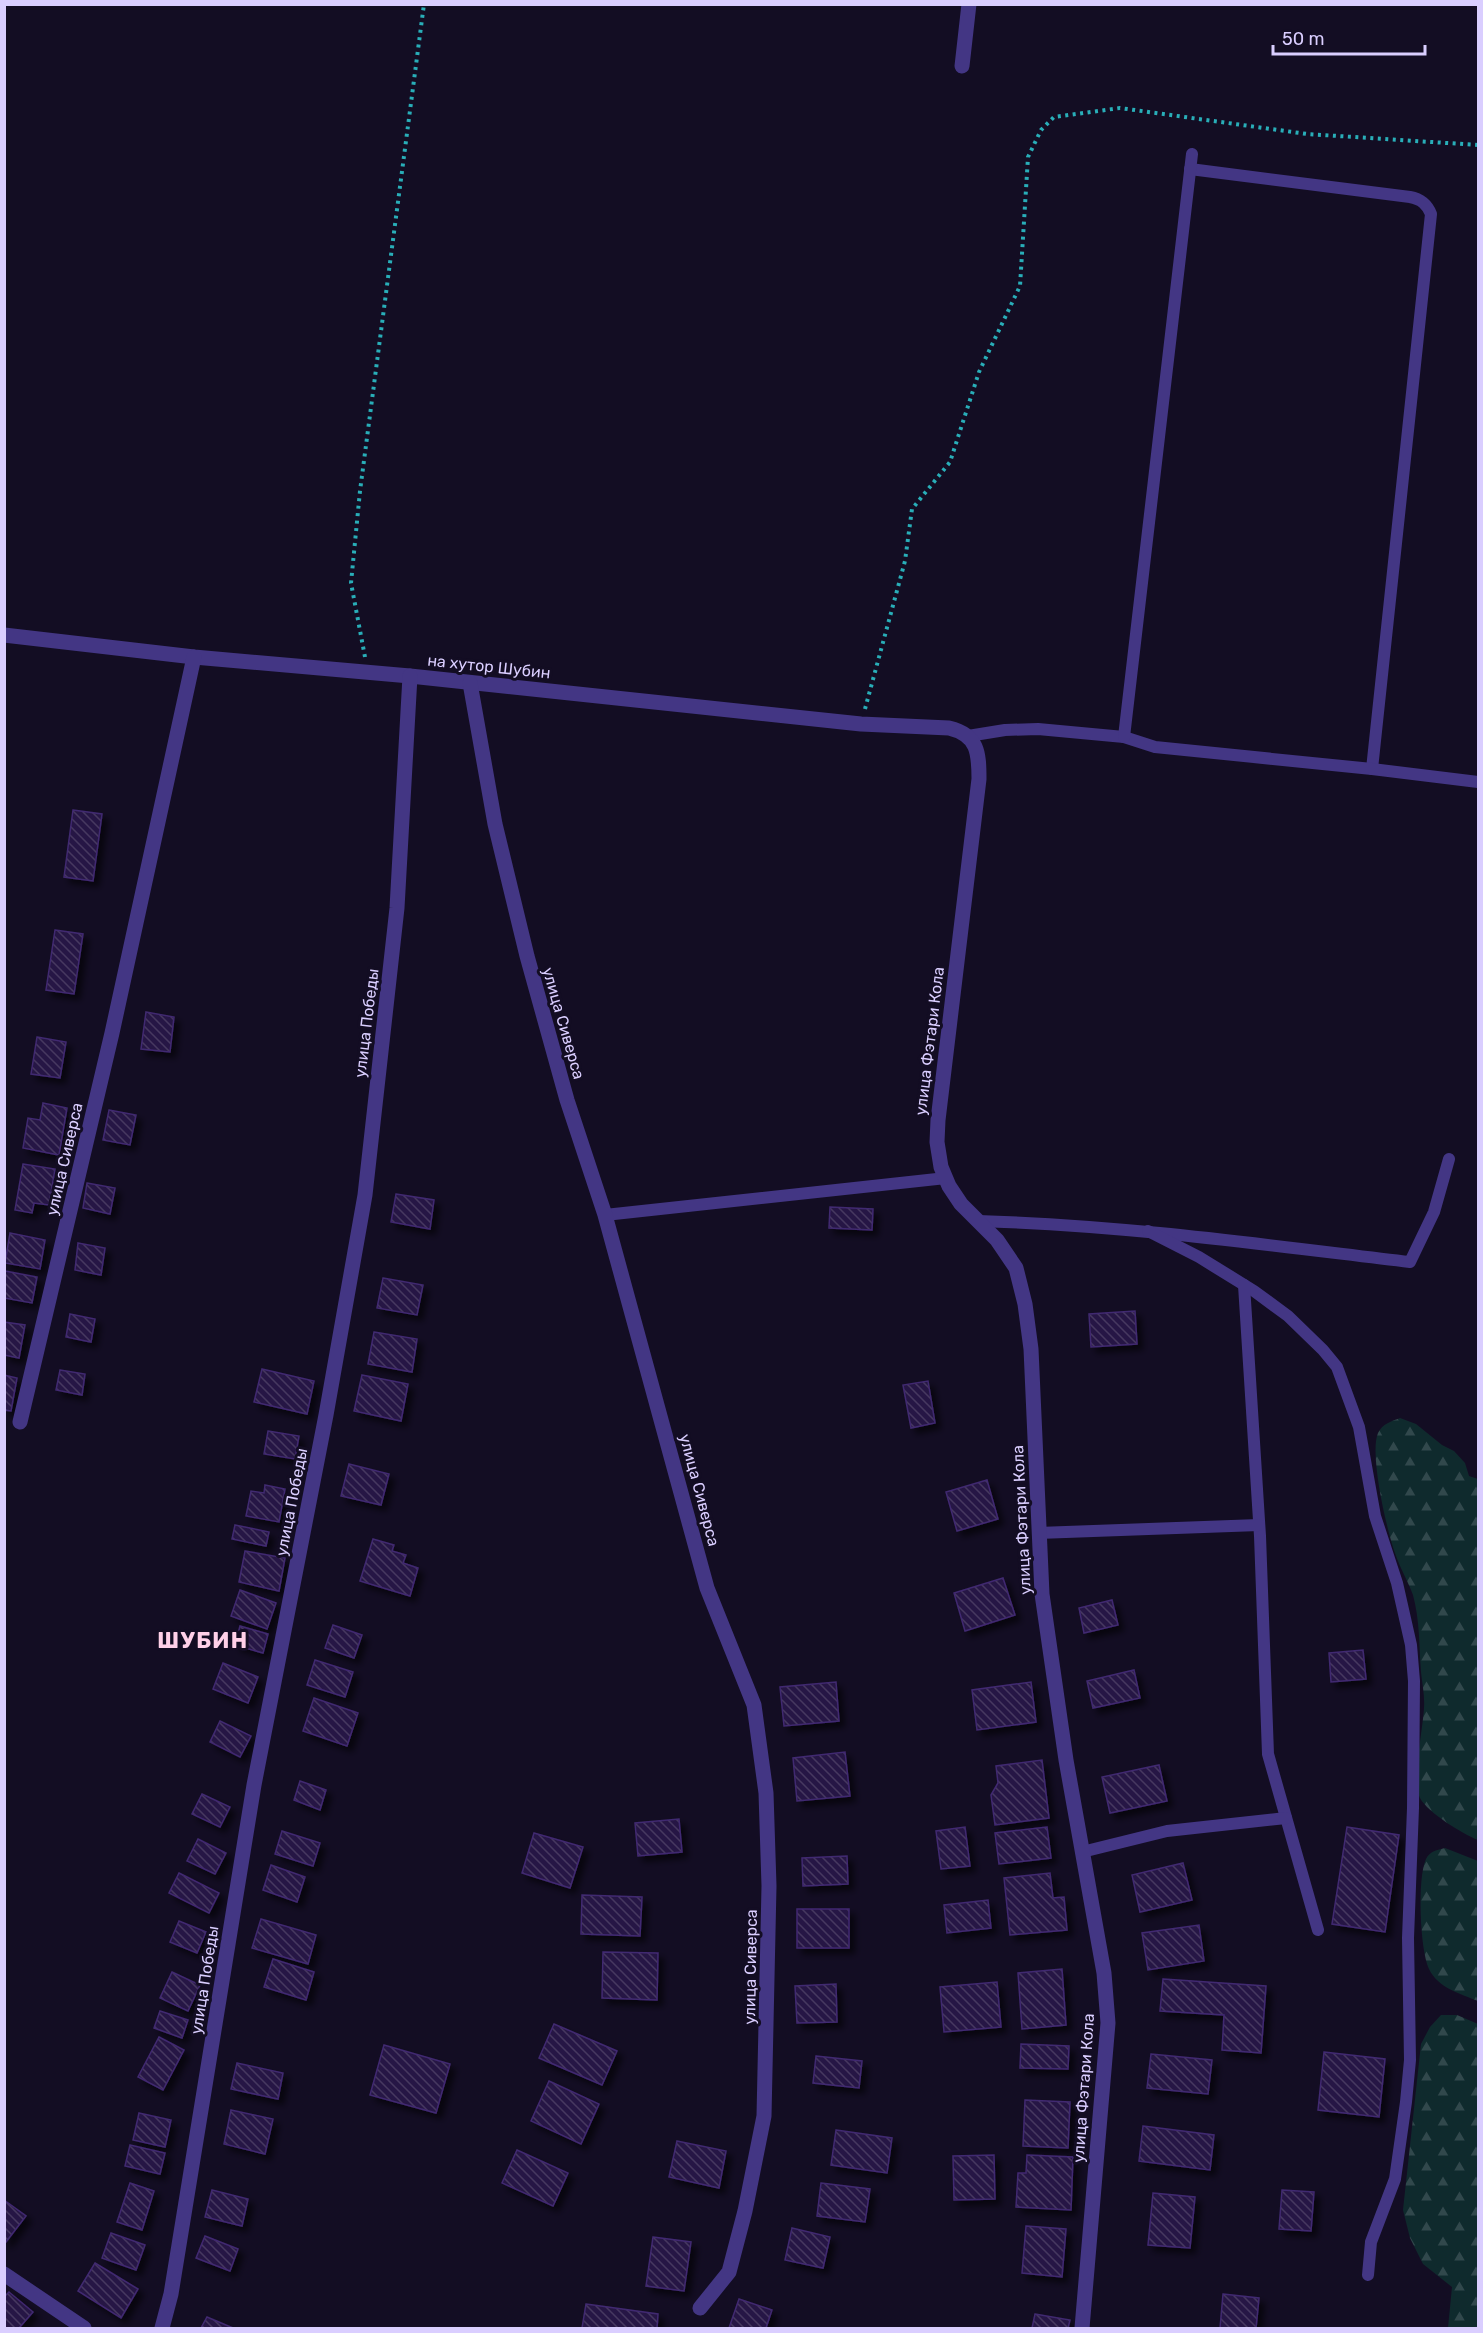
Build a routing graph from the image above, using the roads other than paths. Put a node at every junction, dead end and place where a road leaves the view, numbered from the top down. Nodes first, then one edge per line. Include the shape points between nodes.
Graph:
1 (969, 4) edge
2 (962, 66) dead end
3 (1192, 154) dead end
4 (1190, 169) junction
5 (4, 635) edge
6 (194, 657) junction
7 (410, 676) junction
8 (470, 682) junction
9 (968, 736) junction
10 (1124, 737) junction
11 (1372, 769) junction
12 (1479, 782) edge
13 (1449, 1159) dead end
14 (946, 1178) junction
15 (604, 1215) junction
16 (978, 1221) junction
17 (1148, 1231) junction
18 (1244, 1285) junction
19 (20, 1422) dead end
20 (1260, 1525) junction
21 (1038, 1533) junction
22 (1286, 1818) junction
23 (1082, 1852) junction
24 (1318, 1930) dead end
25 (4, 2274) edge
26 (1368, 2275) dead end
27 (700, 2308) dead end
28 (84, 2328) edge
29 (162, 2328) edge
30 (1082, 2328) edge

1 - 2 street
3 - 4 lane
4 - 10 lane
4 - 11 lane via 1410,197 1427,205 1431,214
5 - 6 street, на хутор Шубин
6 - 7 street, на хутор Шубин
6 - 19 street, улица Сиверса via 112,1033
7 - 8 street, на хутор Шубин
7 - 29 street, улица Победы via 398,908 364,1195 254,1785 171,2294
8 - 9 street, на хутор Шубин via 861,724 949,728
8 - 15 street, улица Сиверса via 507,880 567,1100
9 - 10 lane via 1038,729
9 - 14 street, улица Фэтари Кола via 976,749 978,780 938,1120 937,1142
10 - 11 lane via 1155,747
11 - 12 lane
13 - 17 lane via 1434,1212 1410,1262
14 - 15 lane
14 - 16 street, улица Фэтари Кола via 960,1204
15 - 27 street, улица Сиверса via 707,1588 754,1705 766,1793 769,1886 764,2116 729,2272
16 - 17 lane
16 - 21 street, улица Фэтари Кола via 1016,1268 1025,1304 1031,1349
17 - 18 lane
18 - 20 lane
18 - 26 lane via 1288,1316 1337,1367 1359,1427 1375,1516 1397,1583 1411,1645 1414,1693 1408,1938 1410,2060 1395,2179 1371,2242
20 - 21 lane
20 - 22 lane via 1268,1754
21 - 23 street, улица Фэтари Кола via 1042,1594
22 - 23 lane via 1167,1831
22 - 24 lane
23 - 30 street, улица Фэтари Кола via 1104,1973 1108,2023
25 - 28 street

